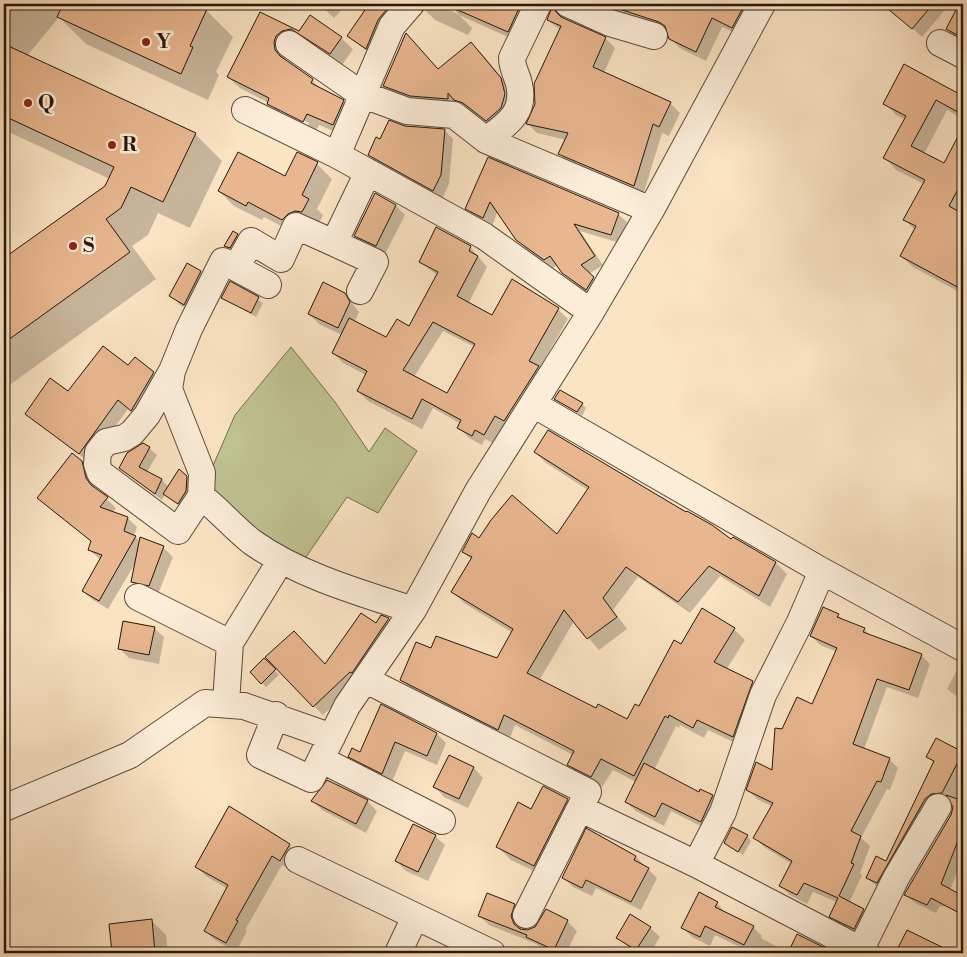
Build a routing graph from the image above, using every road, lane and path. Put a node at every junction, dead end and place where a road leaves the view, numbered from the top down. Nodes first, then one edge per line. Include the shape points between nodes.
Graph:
1 (538, 4) edge
2 (568, 4) edge
3 (762, 4) edge
4 (403, 6) edge
5 (654, 36) dead end
6 (940, 42) dead end
7 (289, 44) dead end
8 (963, 56) edge
9 (361, 94) junction
10 (245, 110) dead end
11 (486, 140) junction
12 (337, 155) junction
13 (368, 172) junction
14 (651, 210) junction
15 (334, 243) junction
16 (236, 268) junction
17 (268, 286) dead end
18 (360, 291) dead end
19 (591, 312) junction
20 (172, 371) junction
21 (533, 404) junction
22 (201, 496) junction
23 (281, 560) junction
24 (822, 571) junction
25 (138, 597) dead end
26 (413, 610) junction
27 (230, 643) junction
28 (963, 648) edge
29 (366, 680) junction
30 (226, 703) junction
31 (276, 715) junction
32 (332, 737) junction
33 (322, 760) junction
34 (938, 807) dead end
35 (4, 808) edge
36 (581, 809) junction
37 (442, 822) dead end
38 (298, 860) dead end
39 (696, 864) junction
40 (526, 915) dead end
41 (416, 917) junction
42 (863, 952) edge
43 (398, 953) edge
44 (492, 953) edge

1 - 11 street via 512,58 522,99 518,112
2 - 5 street via 610,23
3 - 14 street
4 - 9 street
6 - 8 street
7 - 9 street
9 - 11 street via 407,111 454,115
9 - 12 street
10 - 12 street
11 - 14 street
12 - 13 street
13 - 15 street
13 - 19 street via 484,236
14 - 19 street
15 - 16 street via 296,226 281,259 252,241
15 - 18 street via 375,262
16 - 17 street
16 - 20 street via 223,261
19 - 21 street
20 - 22 street via 169,389 202,474
20 - 22 street via 140,425 124,438 106,442 98,452 97,464 100,472 178,531
21 - 24 street
21 - 26 street via 478,491
22 - 23 street via 251,541
23 - 26 street
23 - 27 street
24 - 28 street
24 - 39 street via 763,695 723,812
25 - 27 street
26 - 29 street
27 - 30 street
29 - 32 street via 347,706
29 - 36 street via 588,792
30 - 31 street
30 - 35 street via 205,703 130,755
31 - 32 street
31 - 33 street via 260,755 311,779
32 - 33 street
33 - 37 street
34 - 42 street via 896,878
36 - 39 street
36 - 40 street
38 - 41 street
39 - 42 street
41 - 43 street
41 - 44 street

